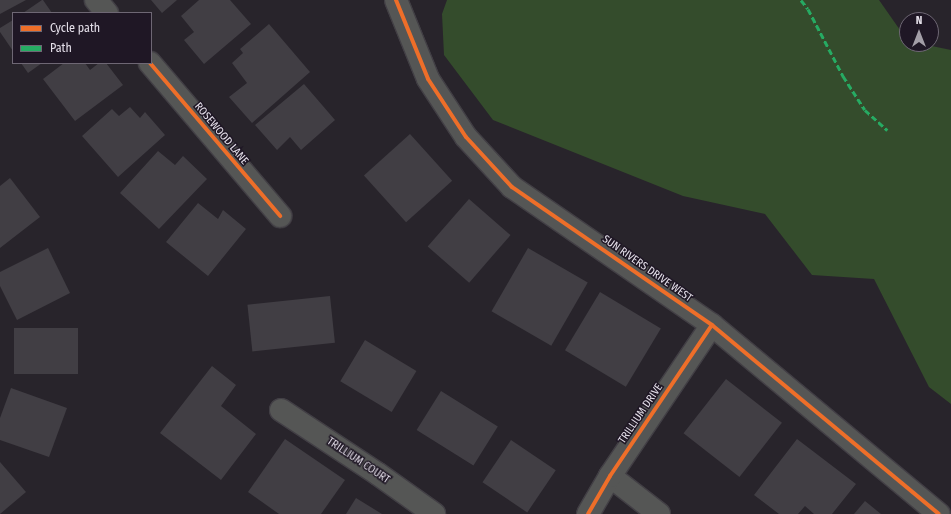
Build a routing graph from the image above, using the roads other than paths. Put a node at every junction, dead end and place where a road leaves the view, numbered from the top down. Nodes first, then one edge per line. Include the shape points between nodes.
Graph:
1 (96, 0) edge
2 (396, 0) edge
3 (106, 12) edge
4 (151, 64) edge
5 (280, 216) dead end
6 (712, 325) junction
7 (281, 410) dead end
8 (610, 476) junction
9 (434, 514) edge
10 (588, 514) edge
11 (659, 514) edge
12 (939, 514) edge

1 - 3 street
2 - 6 street, SUN RIVERS DRIVE WEST via 428,79 466,137 512,187
4 - 5 street, ROSEWOOD LANE
6 - 8 street, TRILLIUM DRIVE
6 - 12 street, SUN RIVERS DRIVE WEST
7 - 9 street, TRILLIUM COURT
8 - 10 street, TRILLIUM DRIVE
8 - 11 street

